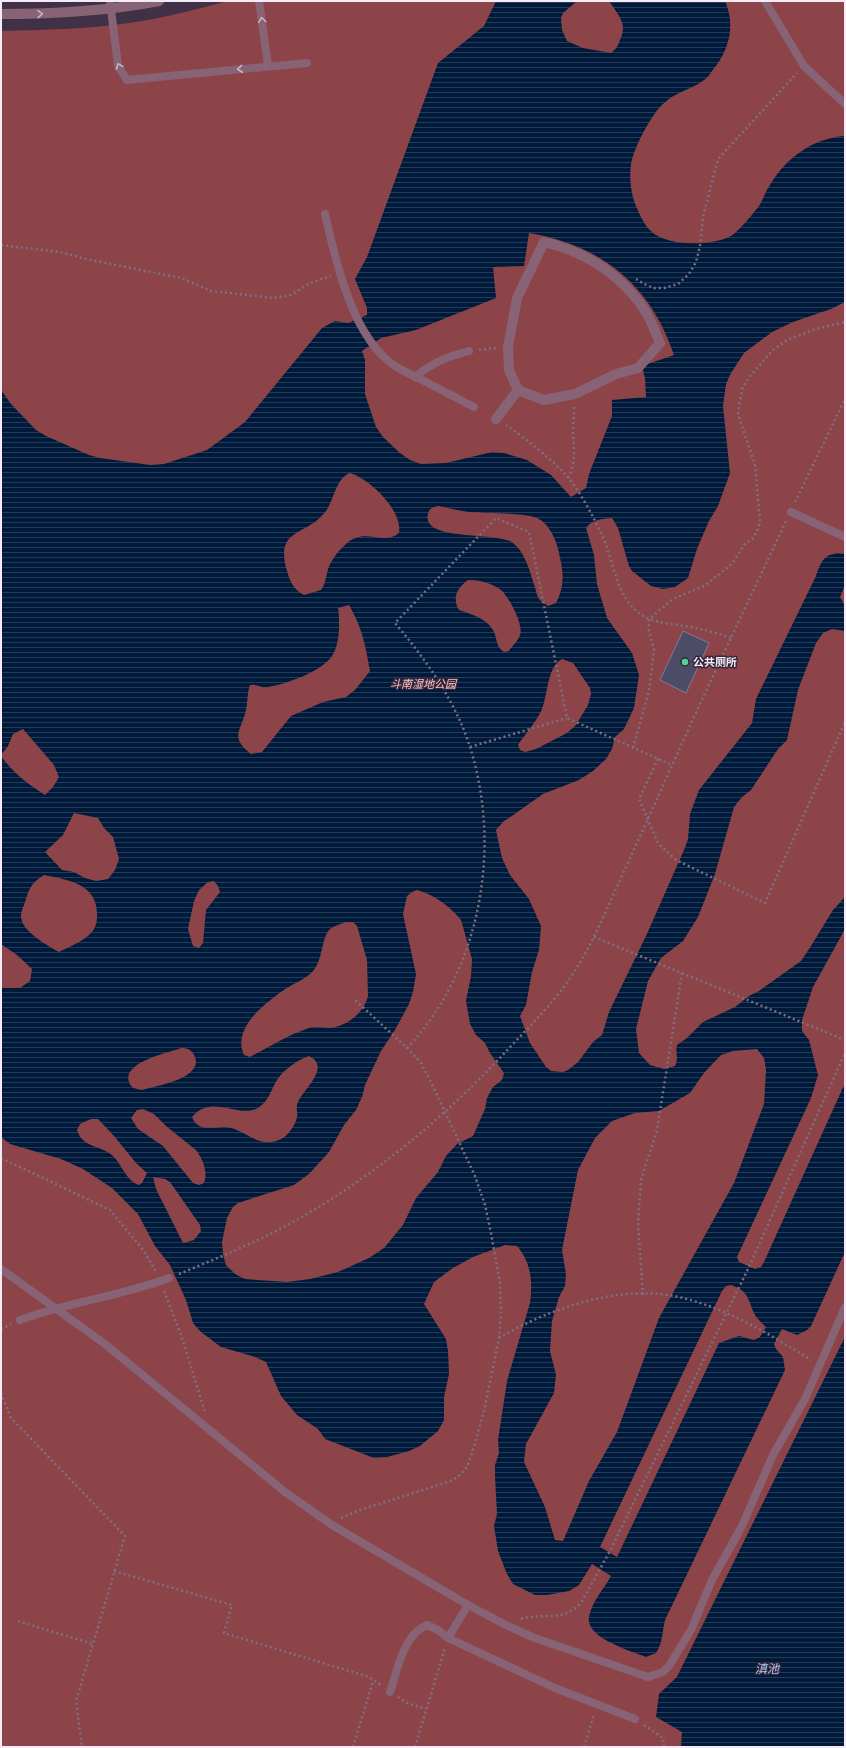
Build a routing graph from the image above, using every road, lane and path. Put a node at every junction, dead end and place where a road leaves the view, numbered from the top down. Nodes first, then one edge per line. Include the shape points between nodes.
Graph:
1 (159, 1) edge
2 (259, 1) edge
3 (765, 1) edge
4 (110, 5) edge
5 (1, 14) edge
6 (307, 63) dead end
7 (268, 66) junction
8 (804, 66) junction
9 (845, 104) edge
10 (326, 214) dead end
11 (1, 245) edge
12 (340, 273) junction
13 (623, 284) junction
14 (845, 322) edge
15 (508, 347) junction
16 (469, 351) joint
17 (415, 377) junction
18 (518, 390) junction
19 (575, 394) junction
20 (845, 399) edge
21 (474, 407) dead end
22 (496, 419) joint
23 (568, 478) junction
24 (791, 512) junction
25 (845, 537) edge
26 (649, 619) junction
27 (732, 638) junction
28 (567, 718) junction
29 (845, 722) edge
30 (470, 747) junction
31 (633, 748) junction
32 (658, 759) junction
33 (672, 765) junction
34 (648, 819) junction
35 (594, 937) junction
36 (682, 973) junction
37 (354, 999) dead end
38 (845, 1040) edge
39 (406, 1048) junction
40 (845, 1053) edge
41 (445, 1112) junction
42 (1, 1158) edge
43 (1, 1269) edge
44 (169, 1278) joint
45 (160, 1281) junction
46 (643, 1295) junction
47 (845, 1307) edge
48 (56, 1308) junction
49 (726, 1313) junction
50 (20, 1320) dead end
51 (499, 1338) junction
52 (820, 1366) junction
53 (1, 1393) edge
54 (212, 1433) junction
55 (332, 1525) junction
56 (114, 1572) junction
57 (468, 1605) junction
58 (18, 1621) dead end
59 (504, 1624) junction
60 (448, 1638) junction
61 (93, 1644) junction
62 (369, 1677) dead end
63 (373, 1680) dead end
64 (390, 1692) dead end
65 (593, 1718) dead end
66 (635, 1719) joint
67 (82, 1747) edge
68 (352, 1747) edge
69 (415, 1747) edge
70 (584, 1747) edge
71 (664, 1747) edge

1 - 4 street
7 -> 2 lane
3 - 8 lane
5 -> 4 street via 40,14
7 -> 4 lane via 127,80 118,66
6 - 7 lane
8 - 9 lane
8 - 13 path via 718,159 703,217 696,262 689,274 678,284 664,288 654,288 634,277
10 - 12 lane
11 - 12 path via 60,252 181,278 211,291 274,298 291,295 310,283
12 - 17 lane via 350,304 372,343 384,357
13 - 15 street via 584,256 565,247 544,242 517,298
13 - 19 street via 640,302 660,343 638,368 616,374
14 - 26 path via 787,340 773,350 750,376 742,389 738,414 755,465 760,522 757,531 732,564 704,586 673,599
15 - 16 path
15 - 18 street via 509,370
16 - 17 lane via 435,362
17 - 21 lane
18 - 19 street via 544,400
18 - 22 street
19 - 23 path via 575,454 573,469
20 - 24 path
22 - 23 path via 519,435
23 - 26 path via 598,526 608,547 614,574 628,602 639,614
24 - 25 lane
24 - 27 path
26 - 27 path
26 - 31 path via 654,649 649,691
27 - 33 path
28 - 30 path
28 - 30 path via 529,532 496,518 395,623 434,674 448,697
28 - 31 path
29 - 34 path via 765,903 676,860 658,843
30 - 39 path via 483,814 484,852 480,895 472,932 449,990 434,1015
31 - 32 path
32 - 33 path
32 - 34 path via 639,799
33 - 34 path
34 - 35 path
35 - 36 path
35 - 41 path via 569,979 549,1006 492,1067
36 - 38 path
36 - 46 path via 657,1130 641,1180 638,1223
37 - 39 path
39 - 41 path via 421,1063
40 - 49 path
41 - 44 path via 408,1145 311,1212 227,1255
41 - 51 path via 475,1176 485,1205 500,1282
42 - 45 path via 110,1210 144,1251
43 - 48 lane
44 - 45 lane
45 - 48 lane via 125,1293
45 - 54 path via 181,1335
46 - 49 path via 686,1299
46 - 51 path via 610,1296 559,1310 529,1321
47 - 52 lane
48 - 50 lane
48 - 54 lane via 105,1344
49 - 52 path via 778,1340
49 - 59 path via 610,1551 581,1603 575,1610 556,1617 528,1617
51 - 55 path via 484,1412 467,1467 460,1475 360,1510 337,1520
52 - 59 lane via 805,1399 773,1455 742,1526 712,1580 691,1630 663,1672 648,1678 532,1637
53 - 56 path via 11,1418 125,1536
54 - 55 lane via 285,1492
55 - 57 lane
56 - 61 path
56 - 62 path via 232,1604 224,1633
57 - 59 lane
57 - 60 lane
58 - 61 path
60 - 64 lane via 427,1625 414,1632 407,1644
60 - 66 lane via 555,1688
60 - 69 path
61 - 67 path via 76,1700
63 - 68 path
65 - 70 path
66 - 71 path via 663,1738

